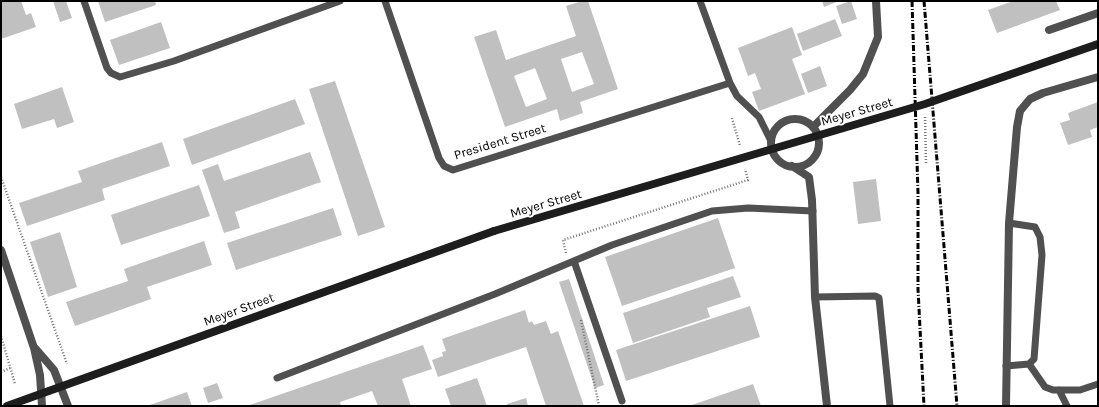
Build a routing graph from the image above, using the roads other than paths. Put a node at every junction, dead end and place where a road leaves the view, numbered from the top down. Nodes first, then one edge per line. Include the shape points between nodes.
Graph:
1 (84, 1) edge
2 (340, 1) edge
3 (385, 1) edge
4 (700, 1) edge
5 (876, 1) edge
6 (1098, 14) edge
7 (1049, 30) dead end
8 (1098, 44) edge
9 (1098, 78) edge
10 (730, 83) junction
11 (813, 127) junction
12 (771, 141) junction
13 (792, 166) junction
14 (813, 211) junction
15 (1009, 223) junction
16 (1, 250) edge
17 (574, 261) junction
18 (815, 297) junction
19 (34, 348) junction
20 (1029, 364) junction
21 (1006, 366) junction
22 (277, 378) dead end
23 (1098, 384) edge
24 (61, 387) junction
25 (1059, 390) junction
26 (40, 395) junction
27 (622, 401) dead end
28 (7, 406) edge
29 (42, 406) edge
30 (68, 406) edge
31 (827, 406) edge
32 (890, 406) edge
33 (1006, 406) edge
34 (1067, 406) edge

1 - 2 lane via 107,68 120,77 174,61
3 - 10 lane, President Street via 439,158 444,166 453,170
4 - 10 lane
5 - 11 street via 878,37 863,74
6 - 7 street
8 - 24 street, Meyer Street, bridge via 925,104 494,231
9 - 15 street via 1043,93 1030,99 1020,111
10 - 12 lane via 737,96 759,117
11 - 12 street via 802,120 790,119 779,124 772,134
11 - 13 street via 818,137 816,154 803,165
12 - 13 street via 774,156
13 - 14 street via 809,177
14 - 17 lane via 748,208 712,211 612,245
14 - 18 street
15 - 20 lane via 1035,227 1040,237 1042,255 1034,359
15 - 21 street
16 - 19 street
17 - 22 lane
17 - 27 lane
18 - 31 street
18 - 32 lane via 879,298
19 - 24 street via 54,370
19 - 26 street via 40,375
20 - 21 lane
20 - 25 lane via 1045,387
21 - 33 street
23 - 25 lane via 1080,390
24 - 26 street, Meyer Street
24 - 30 street
25 - 34 lane
26 - 28 street, Meyer Street
26 - 29 street

